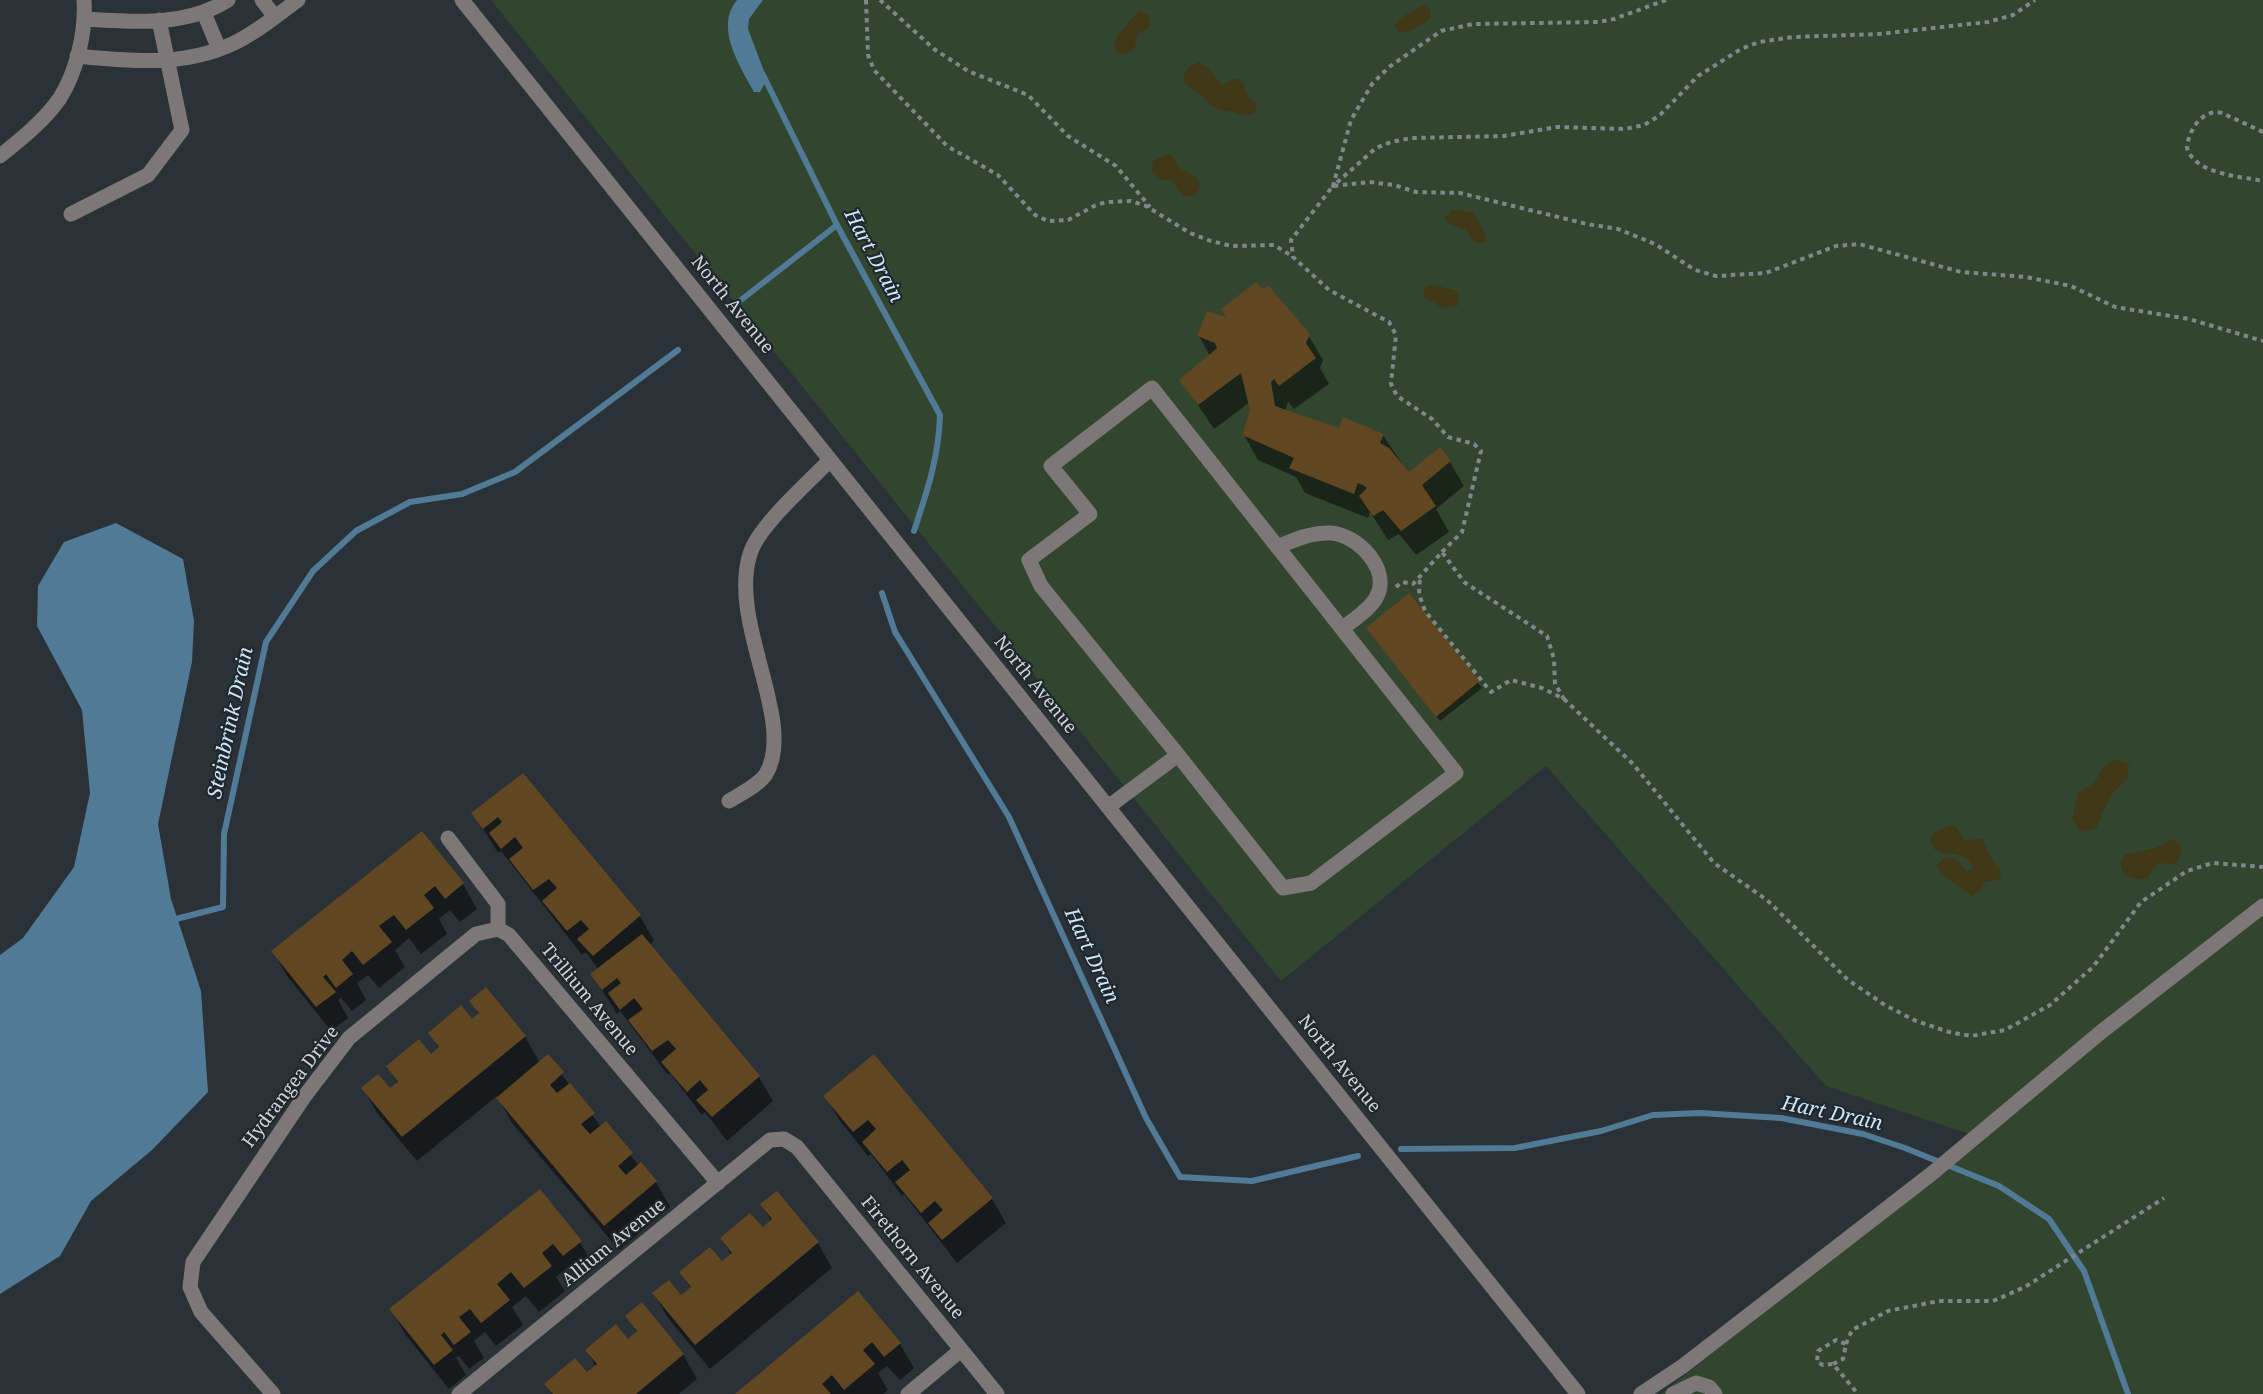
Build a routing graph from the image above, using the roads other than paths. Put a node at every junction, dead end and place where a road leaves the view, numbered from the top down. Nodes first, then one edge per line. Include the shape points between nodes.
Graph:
1 (84, 0) edge
2 (228, 0) edge
3 (262, 0) edge
4 (298, 0) edge
5 (462, 0) edge
6 (204, 13) junction
7 (274, 17) junction
8 (85, 19) junction
9 (159, 20) junction
10 (219, 49) junction
11 (76, 56) junction
12 (168, 59) junction
13 (0, 156) edge
14 (71, 214) dead end
15 (830, 460) junction
16 (1278, 547) junction
17 (1342, 629) junction
18 (1178, 755) junction
19 (729, 801) dead end
20 (1108, 807) junction
21 (448, 838) dead end
22 (2263, 906) edge
23 (498, 929) junction
24 (797, 1147) joint
25 (718, 1183) junction
26 (961, 1350) junction
27 (273, 1394) edge
28 (459, 1394) edge
29 (908, 1394) edge
30 (997, 1394) edge
31 (1578, 1394) edge
32 (1641, 1394) edge
33 (1673, 1394) edge
34 (1715, 1394) edge

1 - 8 street
2 - 6 street
3 - 7 street
4 - 7 street
5 - 15 street, North Avenue
6 - 9 street
6 - 10 street
7 - 10 street
8 - 9 street
8 - 11 street
9 - 12 street
10 - 12 street via 196,57
11 - 12 street via 140,62
11 - 13 street via 60,98
12 - 14 street via 182,130 148,175
15 - 19 street via 759,536 750,554 745,594 752,639 774,719 772,759 764,776
15 - 20 street, North Avenue
16 - 17 street
16 - 17 street via 1313,535 1344,535 1372,558 1378,568 1380,588 1375,600
16 - 18 street via 1152,388 1051,466 1090,514 1029,560 1041,586
17 - 18 street via 1456,773 1311,883 1283,888
18 - 20 street
20 - 31 street, North Avenue
21 - 23 street via 498,904
22 - 32 street via 2101,1032 1930,1175 1683,1366
23 - 25 street, Trillium Avenue via 509,935
23 - 27 street, Hydrangea Drive via 476,934 349,1038 304,1097 193,1262 190,1287 201,1312
24 - 25 street, Allium Avenue via 784,1139 770,1140
24 - 26 street, Firethorn Avenue
25 - 28 street, Allium Avenue
26 - 29 street
26 - 30 street, Firethorn Avenue
33 - 34 street via 1696,1383 1709,1387

